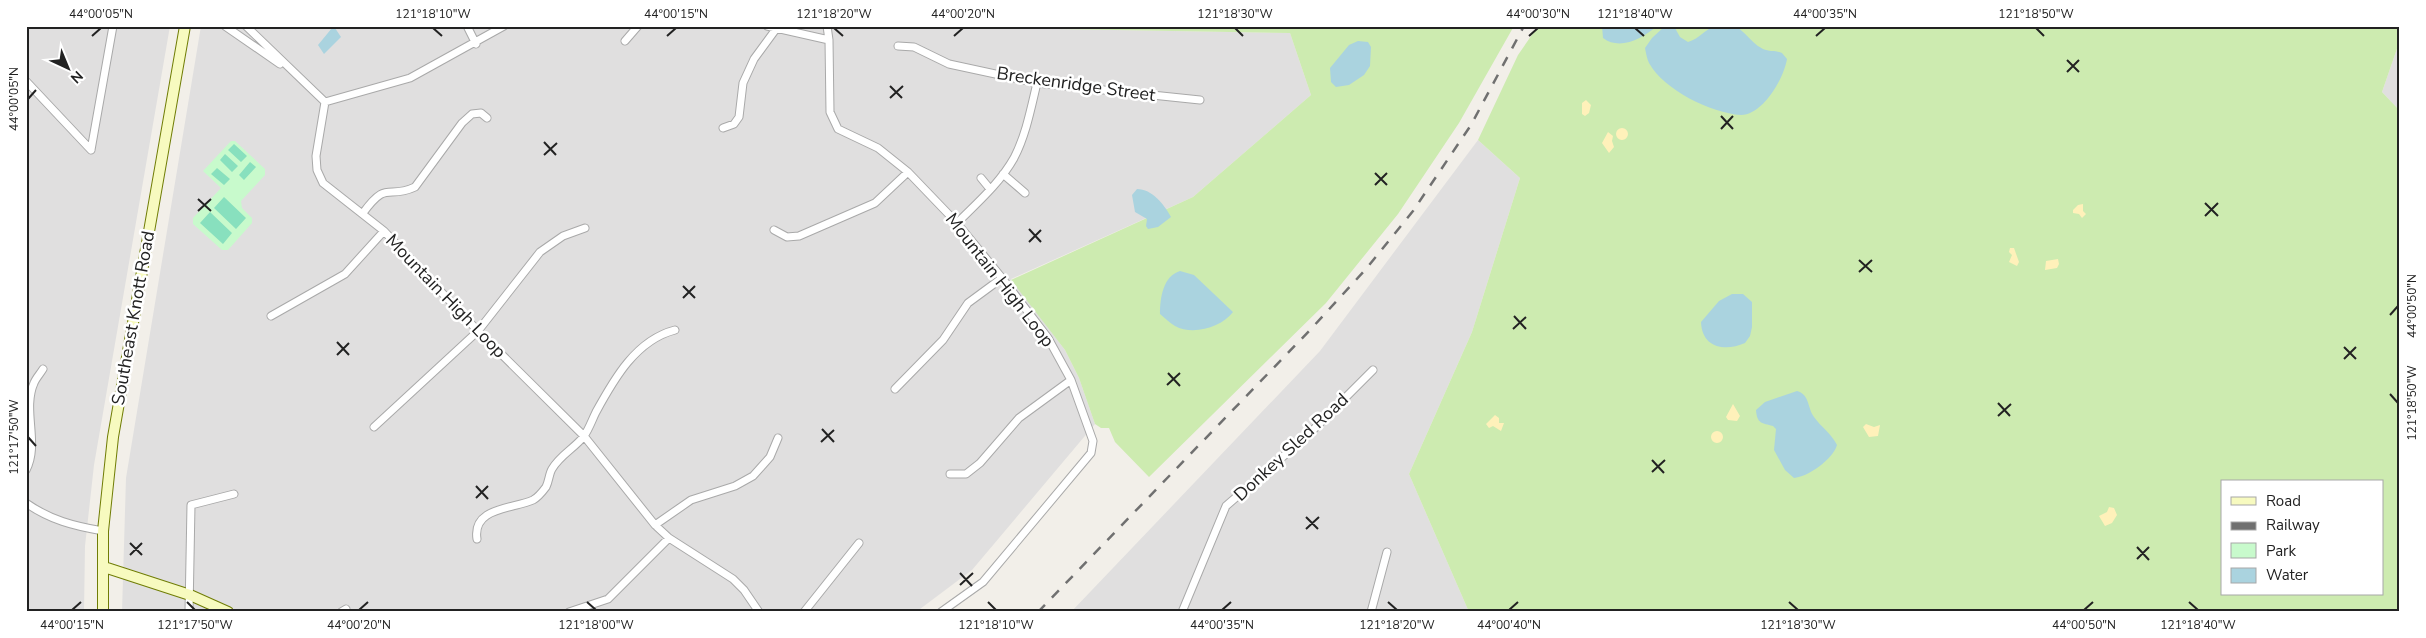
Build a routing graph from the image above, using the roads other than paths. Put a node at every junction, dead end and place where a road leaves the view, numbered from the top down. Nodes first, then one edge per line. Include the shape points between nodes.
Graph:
1 (113, 26) edge
2 (185, 26) edge
3 (225, 26) edge
4 (246, 26) edge
5 (467, 26) edge
6 (504, 26) edge
7 (638, 26) edge
8 (767, 26) edge
9 (827, 26) edge
10 (776, 29) junction
11 (625, 40) dead end
12 (829, 40) junction
13 (476, 44) junction
14 (898, 46) dead end
15 (287, 68) junction
16 (26, 81) edge
17 (1037, 83) junction
18 (1200, 100) dead end
19 (325, 102) junction
20 (487, 118) dead end
21 (723, 128) dead end
22 (908, 172) junction
23 (1002, 174) junction
24 (981, 178) dead end
25 (990, 189) junction
26 (1025, 193) dead end
27 (363, 213) junction
28 (957, 223) junction
29 (585, 228) dead end
30 (774, 230) dead end
31 (384, 231) junction
32 (1002, 278) junction
33 (271, 316) dead end
34 (675, 330) dead end
35 (478, 331) junction
36 (43, 370) dead end
37 (1373, 370) dead end
38 (1071, 380) junction
39 (895, 389) dead end
40 (374, 427) dead end
41 (584, 436) junction
42 (778, 438) dead end
43 (26, 470) edge
44 (950, 474) dead end
45 (234, 494) dead end
46 (26, 503) edge
47 (655, 525) junction
48 (103, 531) junction
49 (477, 538) dead end
50 (669, 538) junction
51 (859, 543) dead end
52 (1387, 552) dead end
53 (104, 567) junction
54 (190, 595) junction
55 (103, 612) edge
56 (189, 612) edge
57 (228, 612) edge
58 (568, 612) edge
59 (759, 612) edge
60 (804, 612) edge
61 (941, 612) edge
62 (1182, 612) edge
63 (1371, 612) edge

1 - 16 street via 91,150
2 - 48 main road, Southeast Knott Road via 116,414
3 - 15 street
4 - 15 street
5 - 13 street
6 - 13 street
7 - 11 street
8 - 10 street
9 - 12 street, Mountain High Loop
10 - 12 street
10 - 21 street via 754,59 743,83 739,117 734,124
12 - 22 street, Mountain High Loop via 830,112 838,129 878,148
13 - 19 street via 410,78
14 - 17 street, Breckenridge Street via 914,47 949,64
15 - 19 street
17 - 18 street, Breckenridge Street
17 - 23 street via 1025,131 1014,158
19 - 27 street, Mountain High Loop via 316,156 317,170 322,184
20 - 27 street via 480,113 472,114 416,187 406,191 384,191 374,197
22 - 28 street, Mountain High Loop
22 - 30 street via 875,203 799,236 787,237
23 - 25 street
23 - 26 street
24 - 25 street
25 - 28 street
27 - 31 street, Mountain High Loop
28 - 32 street, Mountain High Loop
29 - 35 street via 563,236 540,252
31 - 33 street via 345,274
31 - 35 street, Mountain High Loop
32 - 38 street, Mountain High Loop via 1048,338
32 - 39 street via 968,303 943,340
34 - 41 street via 648,341 635,352 596,411
35 - 40 street
35 - 41 street, Mountain High Loop
36 - 43 street via 34,383 31,396 31,451
37 - 62 street, Donkey Sled Road via 1309,434 1226,506
38 - 44 street via 1019,418 980,464 966,474
38 - 61 street, Mountain High Loop via 1093,441 1091,453 983,582
41 - 47 street, Mountain High Loop
41 - 49 street via 562,455 552,469 547,486 534,500 490,512 475,531
42 - 47 street via 770,457 753,476 735,486 691,500
45 - 54 street via 192,505
46 - 48 street via 66,524
47 - 50 street, Mountain High Loop
48 - 53 main road, Southeast Knott Road
50 - 58 street via 608,599
50 - 59 street, Mountain High Loop via 733,579
51 - 60 street
52 - 63 street
53 - 54 main road
53 - 55 main road, Southeast Knott Road
54 - 56 street
54 - 57 main road

